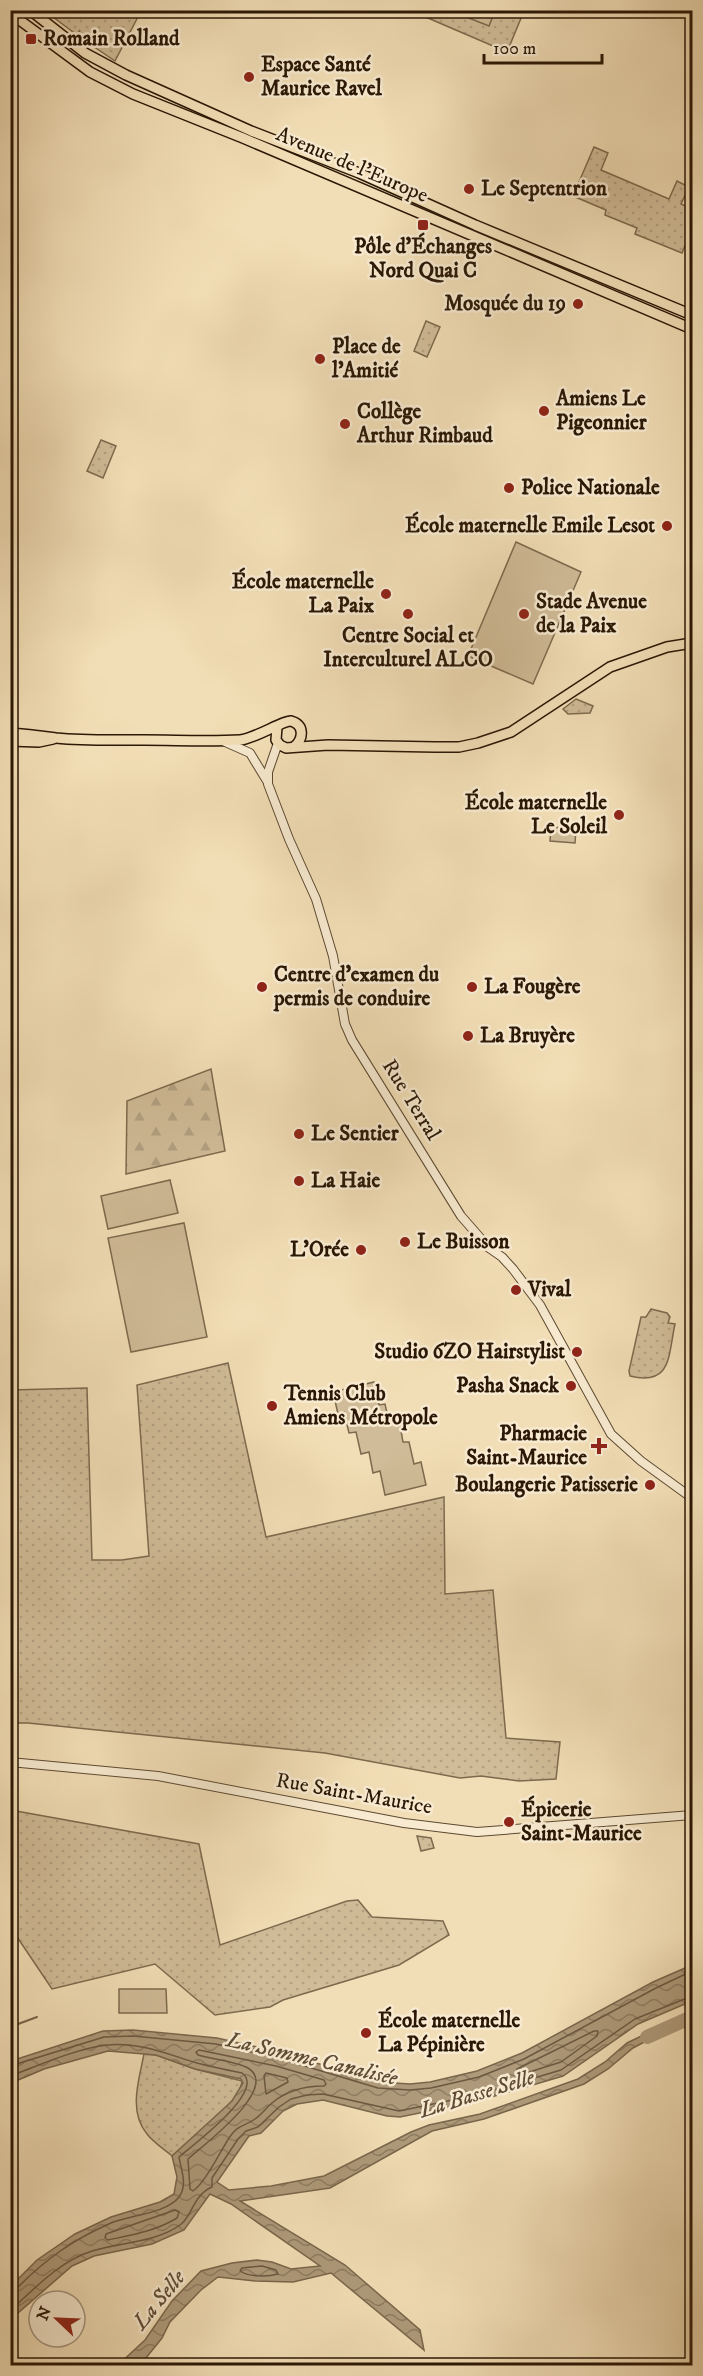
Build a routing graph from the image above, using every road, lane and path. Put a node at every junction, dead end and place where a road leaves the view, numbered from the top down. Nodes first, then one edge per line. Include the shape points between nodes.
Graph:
1 (30, 10) edge
2 (10, 13) edge
3 (693, 315) edge
4 (693, 329) edge
5 (693, 643) edge
6 (277, 727) junction
7 (302, 732) junction
8 (10, 733) edge
9 (254, 736) junction
10 (57, 738) junction
11 (10, 741) edge
12 (221, 741) junction
13 (277, 742) junction
14 (328, 745) junction
15 (292, 747) junction
16 (272, 761) junction
17 (268, 784) junction
18 (693, 1498) edge
19 (10, 1762) edge
20 (693, 1815) edge

1 - 3 main road, Avenue de l'Europe via 85,53 126,75
2 - 4 main road, Avenue de l'Europe via 90,72 136,95
5 - 14 main road via 667,647 610,667 512,732 478,743 459,747
6 - 7 main road via 290,721
6 - 9 main road
6 - 13 main road
7 - 14 main road
7 - 15 main road via 301,739
8 - 10 main road
9 - 12 main road
9 - 13 main road
10 - 11 main road
10 - 12 main road
12 - 17 street, Rue Terral via 250,753
13 - 15 main road
13 - 16 street
14 - 15 main road
15 - 16 street
16 - 17 street
17 - 18 street, Rue Terral via 316,899 352,1040 461,1216 519,1276 540,1305 611,1434
19 - 20 street, Rue Saint-Maurice via 158,1776 404,1823 477,1832

